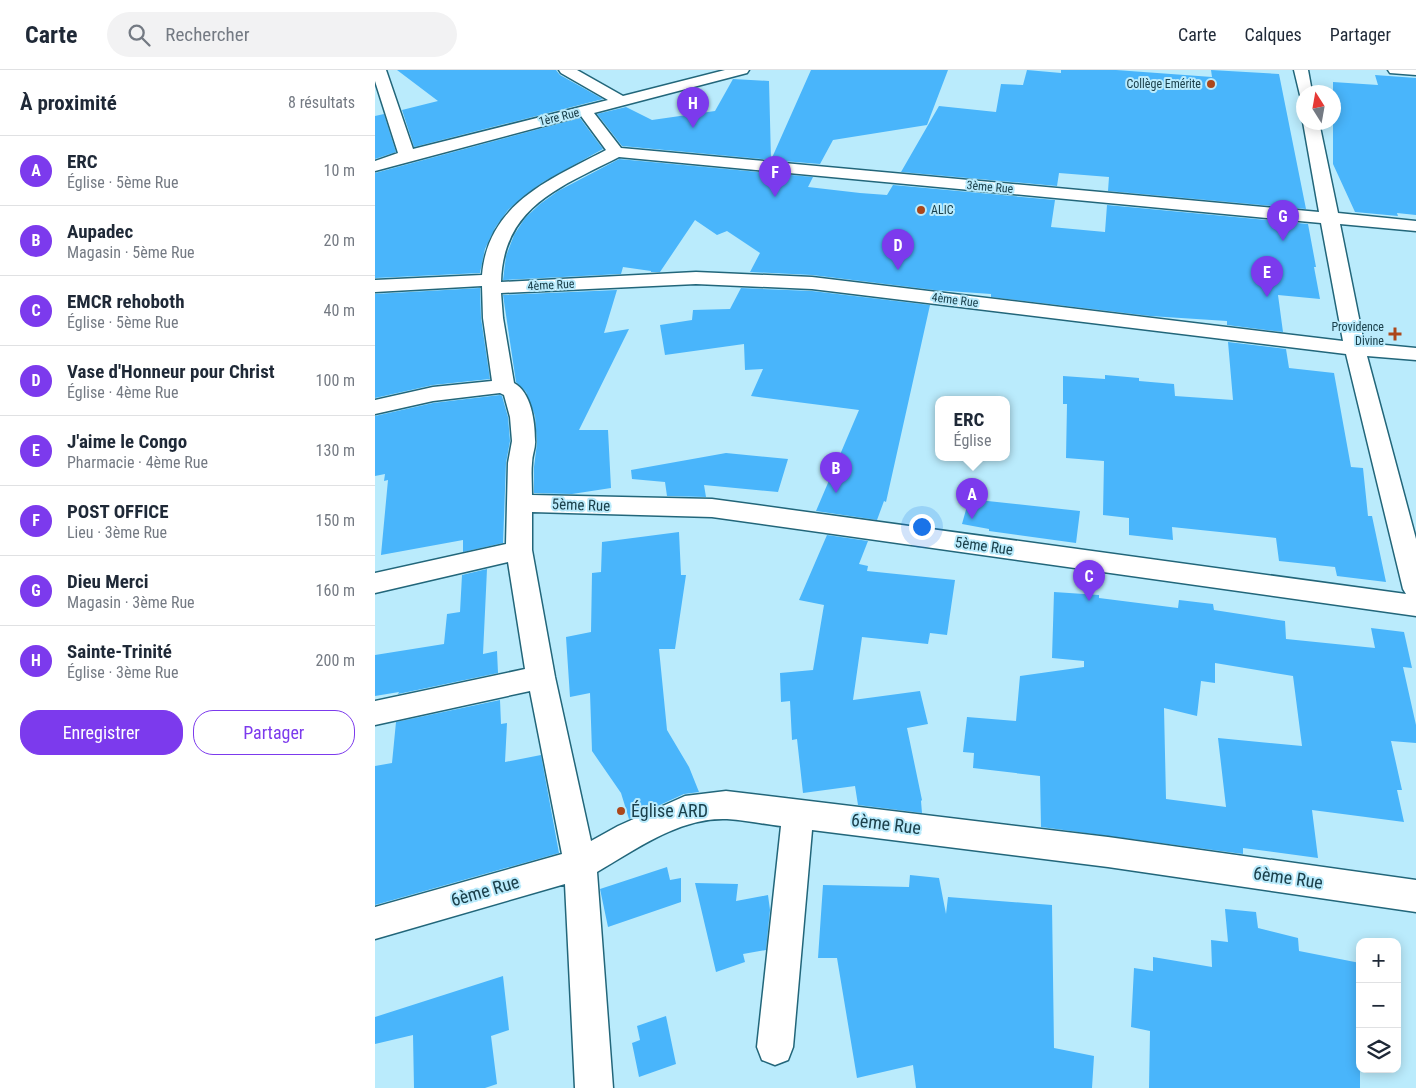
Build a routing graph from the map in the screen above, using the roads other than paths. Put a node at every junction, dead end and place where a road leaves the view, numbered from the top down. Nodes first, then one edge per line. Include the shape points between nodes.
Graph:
1 (379, 70) edge
2 (566, 70) edge
3 (743, 70) edge
4 (1301, 70) edge
5 (1395, 70) edge
6 (1416, 71) edge
7 (1304, 85) edge
8 (621, 101) junction
9 (585, 111) junction
10 (1313, 130) edge
11 (616, 152) junction
12 (407, 156) junction
13 (375, 166) edge
14 (1331, 219) junction
15 (1416, 226) edge
16 (491, 284) junction
17 (375, 286) edge
18 (1355, 349) junction
19 (1416, 354) edge
20 (504, 386) junction
21 (375, 407) edge
22 (520, 503) junction
23 (519, 550) junction
24 (375, 583) edge
25 (1416, 589) edge
26 (1416, 606) edge
27 (541, 677) junction
28 (375, 713) edge
29 (798, 813) junction
30 (580, 864) junction
31 (1416, 896) edge
32 (375, 923) edge
33 (775, 1047) dead end
34 (594, 1088) edge

1 - 12 street
2 - 8 street
3 - 8 street, 1ère Rue
4 - 7 street
5 - 6 street
8 - 9 street, 1ère Rue
9 - 11 street
9 - 12 street, 1ère Rue
10 - 14 street
11 - 14 street, 3ème Rue
11 - 16 street via 551,187 519,211 500,235
12 - 13 street, 1ère Rue
14 - 15 street, 3ème Rue
14 - 18 street
16 - 17 street, 4ème Rue
16 - 18 street, 4ème Rue via 696,278 812,283
16 - 20 street
18 - 19 street, 4ème Rue
18 - 25 street
20 - 21 street via 433,394
20 - 22 street via 514,392 521,417 524,441 520,463
22 - 23 street
22 - 26 street, 5ème Rue via 712,508
23 - 24 street
23 - 27 street
27 - 28 street
27 - 30 street
29 - 30 street, 6ème Rue via 726,804 685,810
29 - 31 street, 6ème Rue via 1108,852
29 - 33 street
30 - 32 street, 6ème Rue
30 - 34 street

